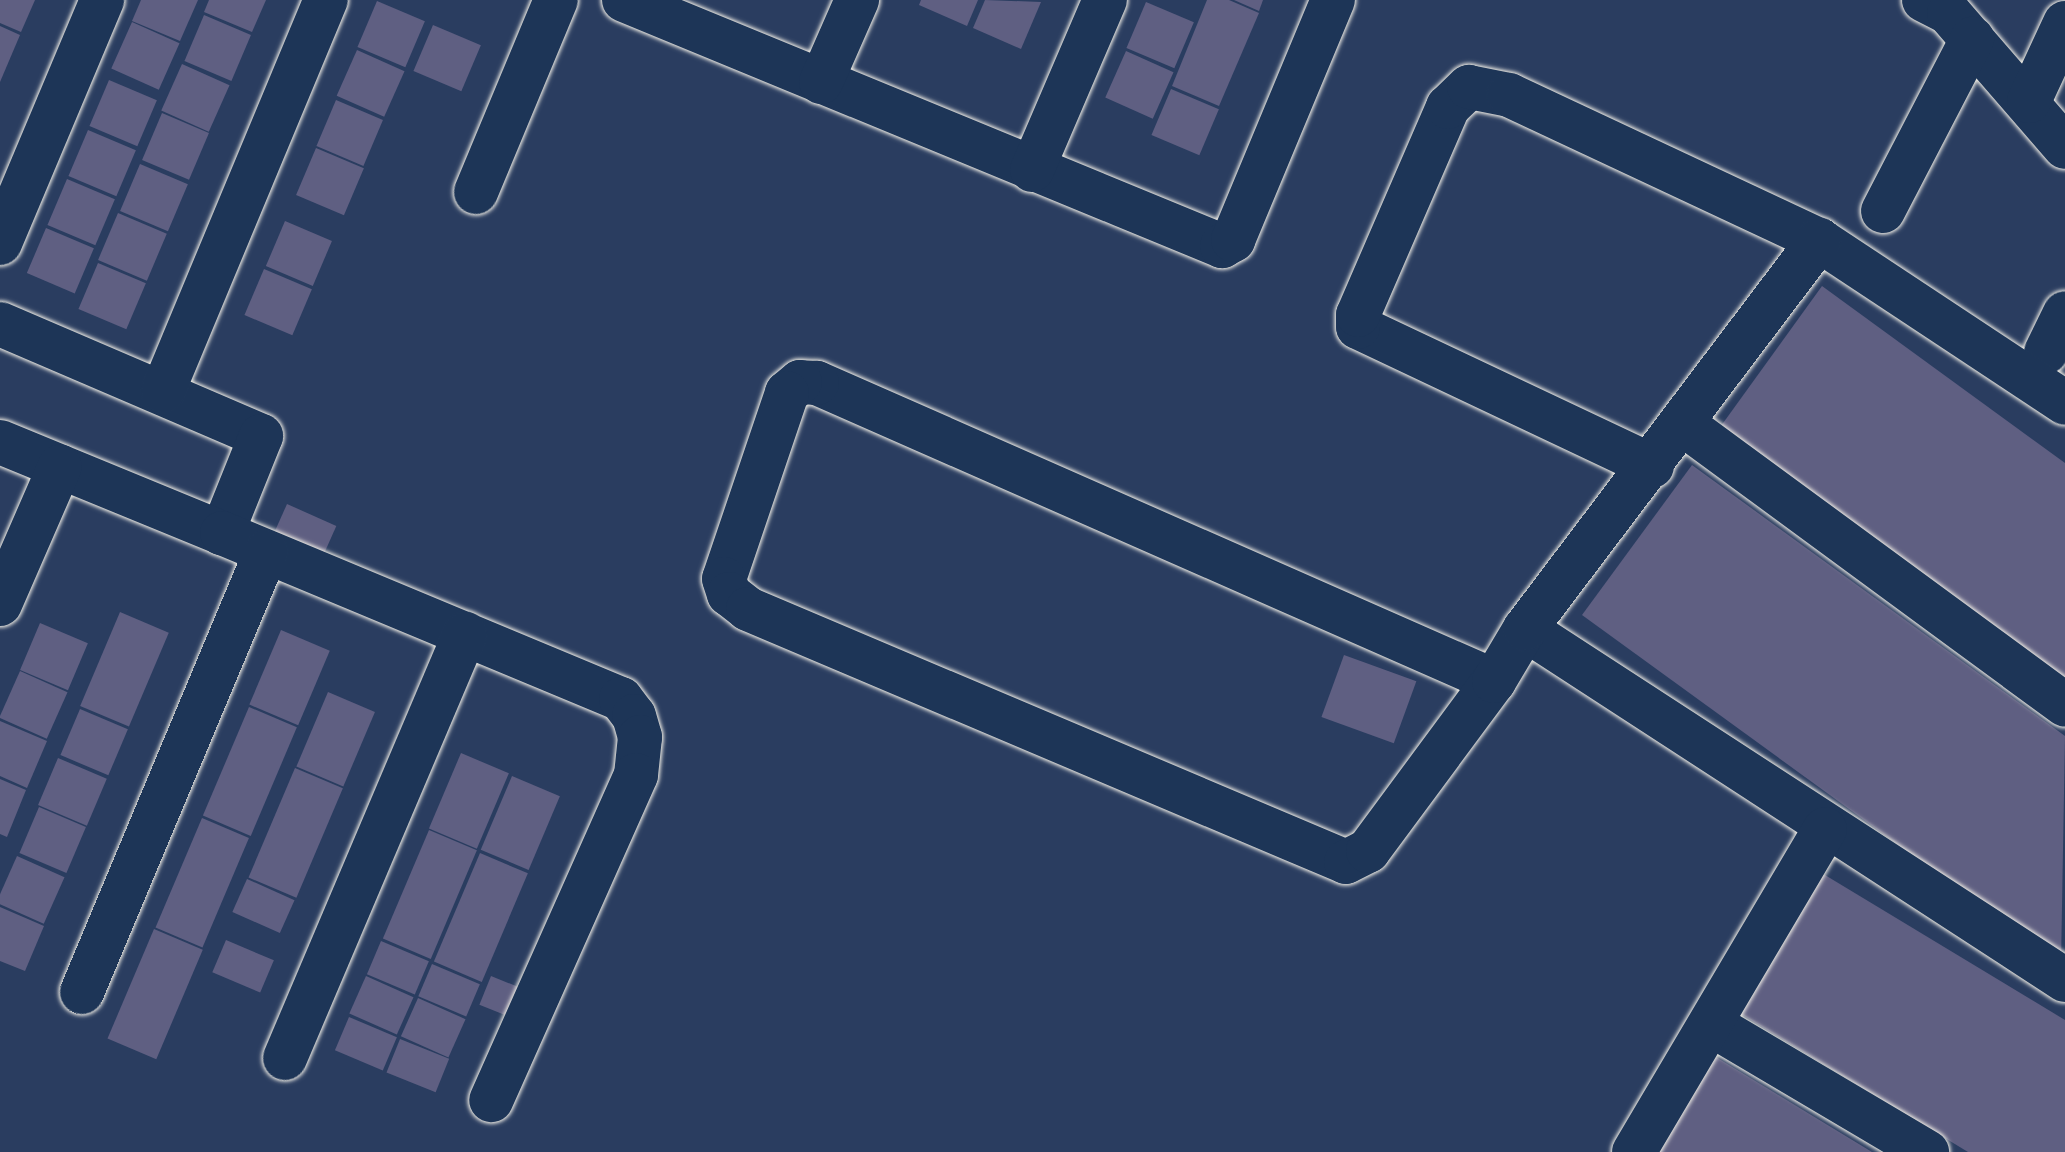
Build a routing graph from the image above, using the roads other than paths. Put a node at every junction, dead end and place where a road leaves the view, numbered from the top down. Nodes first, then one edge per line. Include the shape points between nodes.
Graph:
1 (102, 0) edge
2 (326, 0) edge
3 (556, 0) edge
4 (624, 0) edge
5 (857, 0) edge
6 (1105, 0) edge
7 (1333, 0) edge
8 (1924, 0) edge
9 (2065, 23) edge
10 (1972, 39) junction
11 (821, 82) junction
12 (2029, 101) junction
13 (2065, 147) edge
14 (1032, 170) junction
15 (476, 192) dead end
16 (1883, 211) dead end
17 (1819, 240) junction
18 (0, 243) edge
19 (2065, 313) edge
20 (0, 324) edge
21 (2046, 352) dead end
22 (163, 391) junction
23 (2065, 403) edge
24 (1683, 424) junction
25 (0, 442) edge
26 (60, 466) junction
27 (1652, 466) junction
28 (222, 533) junction
29 (266, 552) junction
30 (0, 604) edge
31 (1525, 629) junction
32 (465, 634) junction
33 (1494, 681) junction
34 (2065, 705) edge
35 (1825, 829) junction
36 (2065, 980) edge
37 (82, 992) dead end
38 (1712, 1025) junction
39 (285, 1058) dead end
40 (491, 1100) dead end
41 (1634, 1152) edge
42 (1927, 1152) edge

1 - 18 street
2 - 22 street
3 - 15 street
4 - 11 street
5 - 11 street
6 - 14 street
7 - 14 street via 1230,244 1204,242
8 - 10 street via 1949,13
9 - 12 street
10 - 12 street
10 - 16 street
11 - 14 street
12 - 13 street
17 - 23 street
17 - 24 street
17 - 27 street via 1509,95 1469,87 1448,107 1358,315 1358,327
19 - 21 street
20 - 22 street
22 - 28 street via 261,436
24 - 27 street
24 - 34 street
25 - 26 street
26 - 28 street
26 - 30 street
27 - 31 street
28 - 29 street
29 - 32 street
29 - 37 street
31 - 33 street
31 - 35 street
32 - 39 street
32 - 40 street via 621,699 640,737 636,775
33 - 33 street via 1368,851 1346,862 748,609 729,594 724,579 787,393 800,382 817,383
35 - 36 street
35 - 38 street
38 - 41 street
38 - 42 street

